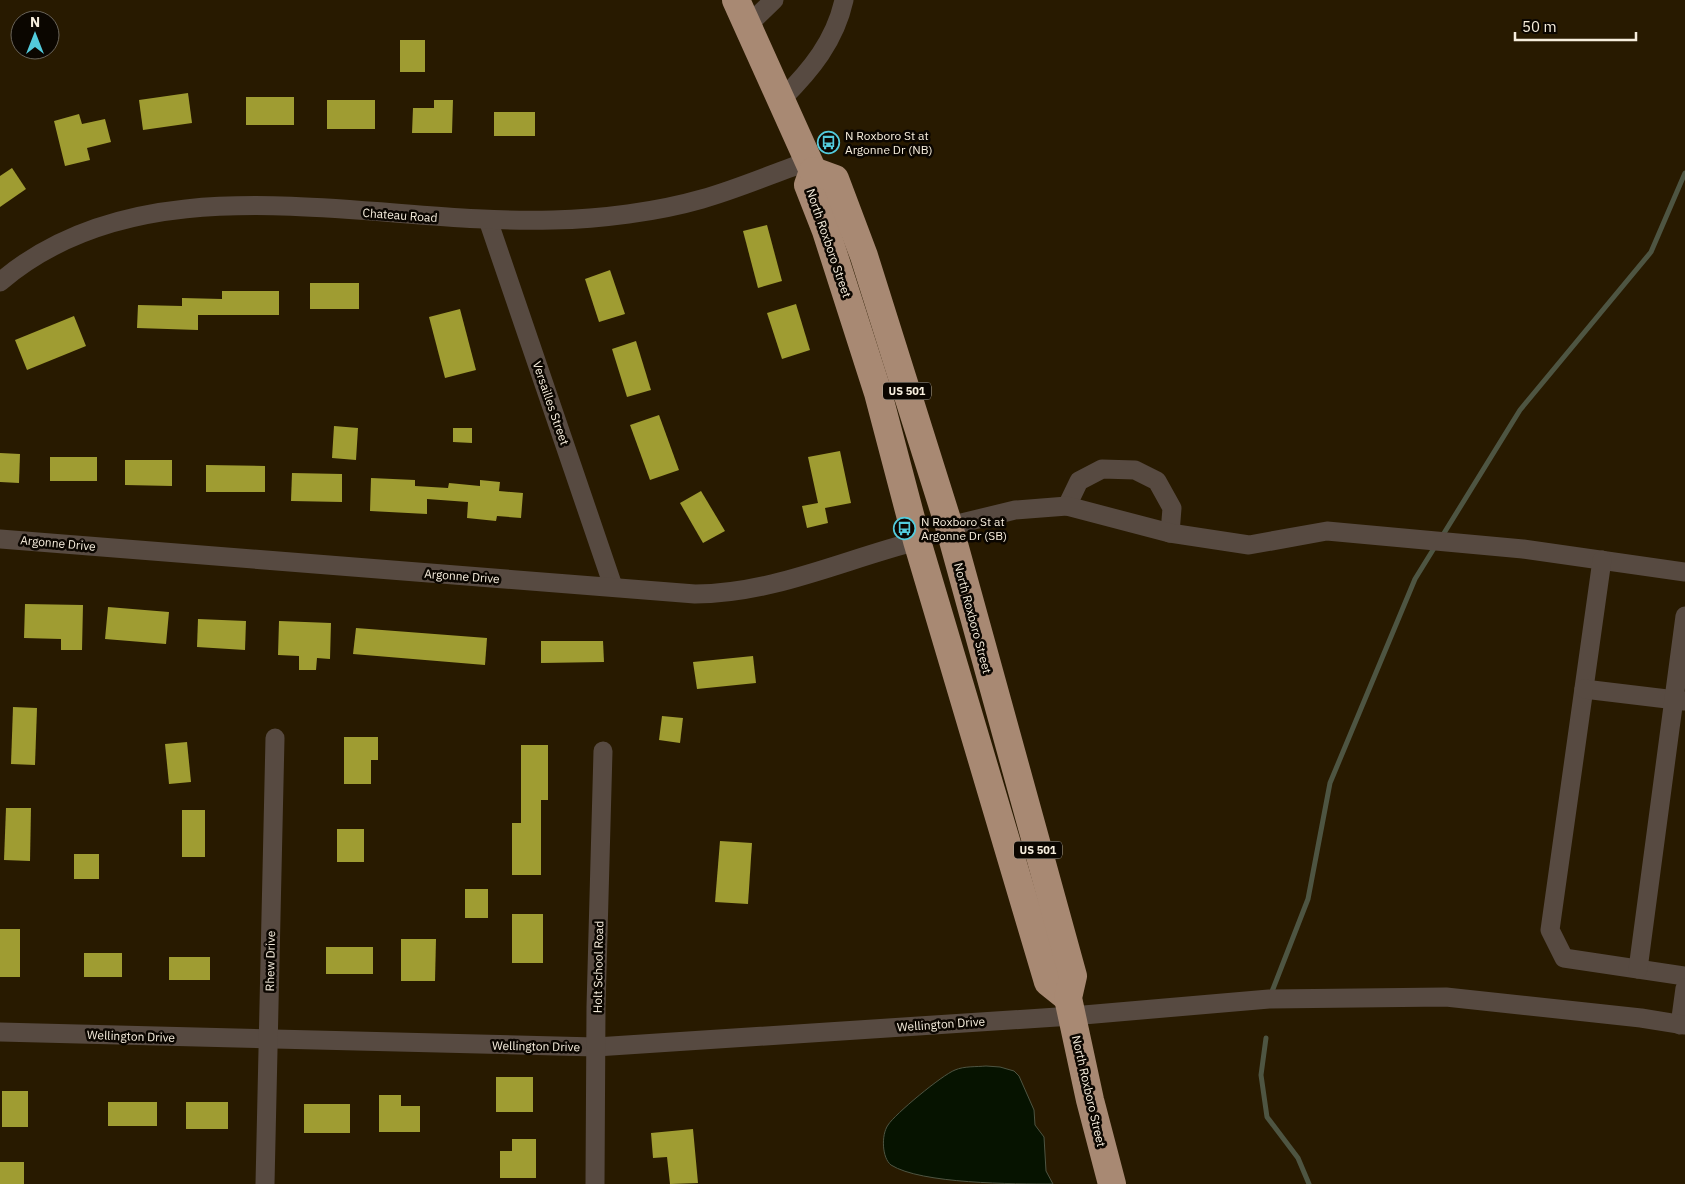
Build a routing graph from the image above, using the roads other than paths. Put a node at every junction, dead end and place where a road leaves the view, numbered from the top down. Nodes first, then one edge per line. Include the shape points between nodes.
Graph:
1 (736, 0) edge
2 (774, 0) edge
3 (840, 1) edge
4 (748, 25) junction
5 (782, 99) junction
6 (811, 166) junction
7 (488, 220) junction
8 (0, 282) edge
9 (878, 393) junction
10 (1067, 506) junction
11 (949, 526) junction
12 (1170, 534) junction
13 (0, 539) edge
14 (916, 541) junction
15 (1602, 560) junction
16 (1685, 572) edge
17 (613, 586) junction
18 (1685, 616) edge
19 (989, 678) junction
20 (1584, 689) junction
21 (1679, 701) edge
22 (275, 738) dead end
23 (603, 751) dead end
24 (1638, 969) junction
25 (1685, 976) edge
26 (1685, 988) edge
27 (1070, 1007) junction
28 (1682, 1025) edge
29 (0, 1032) edge
30 (268, 1040) junction
31 (596, 1047) junction
32 (265, 1184) edge
33 (595, 1184) edge
34 (1112, 1184) edge

1 - 4 highway, North Roxboro Street / US 501
2 - 4 street
3 - 5 street via 833,36
4 - 5 highway, North Roxboro Street / US 501
5 - 6 highway, North Roxboro Street / US 501
6 - 7 street, Chateau Road via 702,199 650,209 554,220
6 - 9 highway, North Roxboro Street / US 501 via 808,185
6 - 11 highway, North Roxboro Street / US 501 via 834,179 858,239
7 - 8 street, Chateau Road via 248,206 167,211 119,221 72,238 25,263
7 - 17 street, Versailles Street
9 - 11 highway via 898,418 927,512
9 - 14 highway, North Roxboro Street / US 501
10 - 11 street via 1015,510
10 - 12 street
10 - 12 street via 1079,481 1102,469 1135,470 1157,481 1172,508
11 - 19 highway, North Roxboro Street / US 501
12 - 15 street via 1249,545 1327,531 1439,540
13 - 17 street, Argonne Drive
14 - 17 street, Argonne Drive via 868,553 804,576 740,591 694,594
14 - 19 highway via 937,547 974,670
14 - 27 highway, North Roxboro Street / US 501 via 1048,982
15 - 16 street
15 - 20 street
18 - 21 street
19 - 27 highway, North Roxboro Street / US 501 via 1073,976
20 - 21 street
20 - 24 street via 1550,930 1564,958
21 - 24 street
22 - 30 street, Rhew Drive
23 - 31 street, Holt School Road
24 - 25 street
26 - 28 street
27 - 28 street, Wellington Drive via 1269,999 1446,997
27 - 31 street, Wellington Drive
27 - 34 highway, North Roxboro Street / US 501
29 - 30 street, Wellington Drive
30 - 31 street, Wellington Drive
30 - 32 street, Rhew Drive
31 - 33 street, Holt School Road

